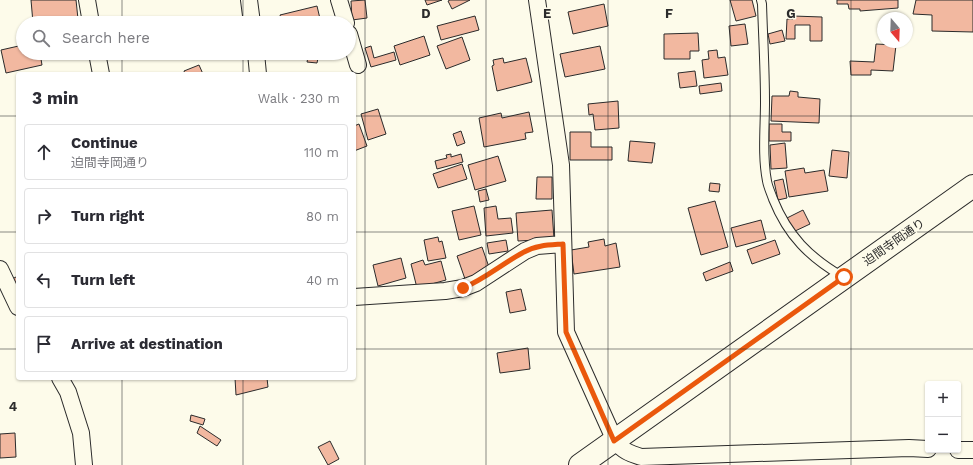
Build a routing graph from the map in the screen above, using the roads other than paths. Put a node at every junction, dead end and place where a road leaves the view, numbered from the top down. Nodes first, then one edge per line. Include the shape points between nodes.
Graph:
1 (87, 0) edge
2 (249, 0) edge
3 (339, 0) edge
4 (537, 0) edge
5 (761, 0) edge
6 (90, 16) edge
7 (251, 16) edge
8 (344, 16) edge
9 (356, 58) edge
10 (98, 60) edge
11 (257, 60) edge
12 (358, 65) dead end
13 (101, 72) edge
14 (258, 72) edge
15 (973, 186) edge
16 (563, 244) junction
17 (0, 269) edge
18 (844, 277) junction
19 (356, 297) edge
20 (16, 302) edge
21 (61, 380) edge
22 (614, 441) junction
23 (925, 449) edge
24 (961, 450) edge
25 (973, 450) edge
26 (84, 465) edge
27 (580, 465) edge

1 - 6 street
2 - 7 street
3 - 8 street
4 - 16 street via 561,165
5 - 18 lane via 767,183 778,211 793,236 811,255
9 - 12 street
10 - 13 street
11 - 14 street
15 - 18 street, 迫間寺岡通り
16 - 19 street via 537,246 524,251 476,283 463,288
16 - 22 street via 566,332
17 - 20 street
18 - 22 street, 迫間寺岡通り
21 - 26 street via 68,392 81,433
22 - 23 street via 621,448 641,456
22 - 27 street, 迫間寺岡通り
24 - 25 street

